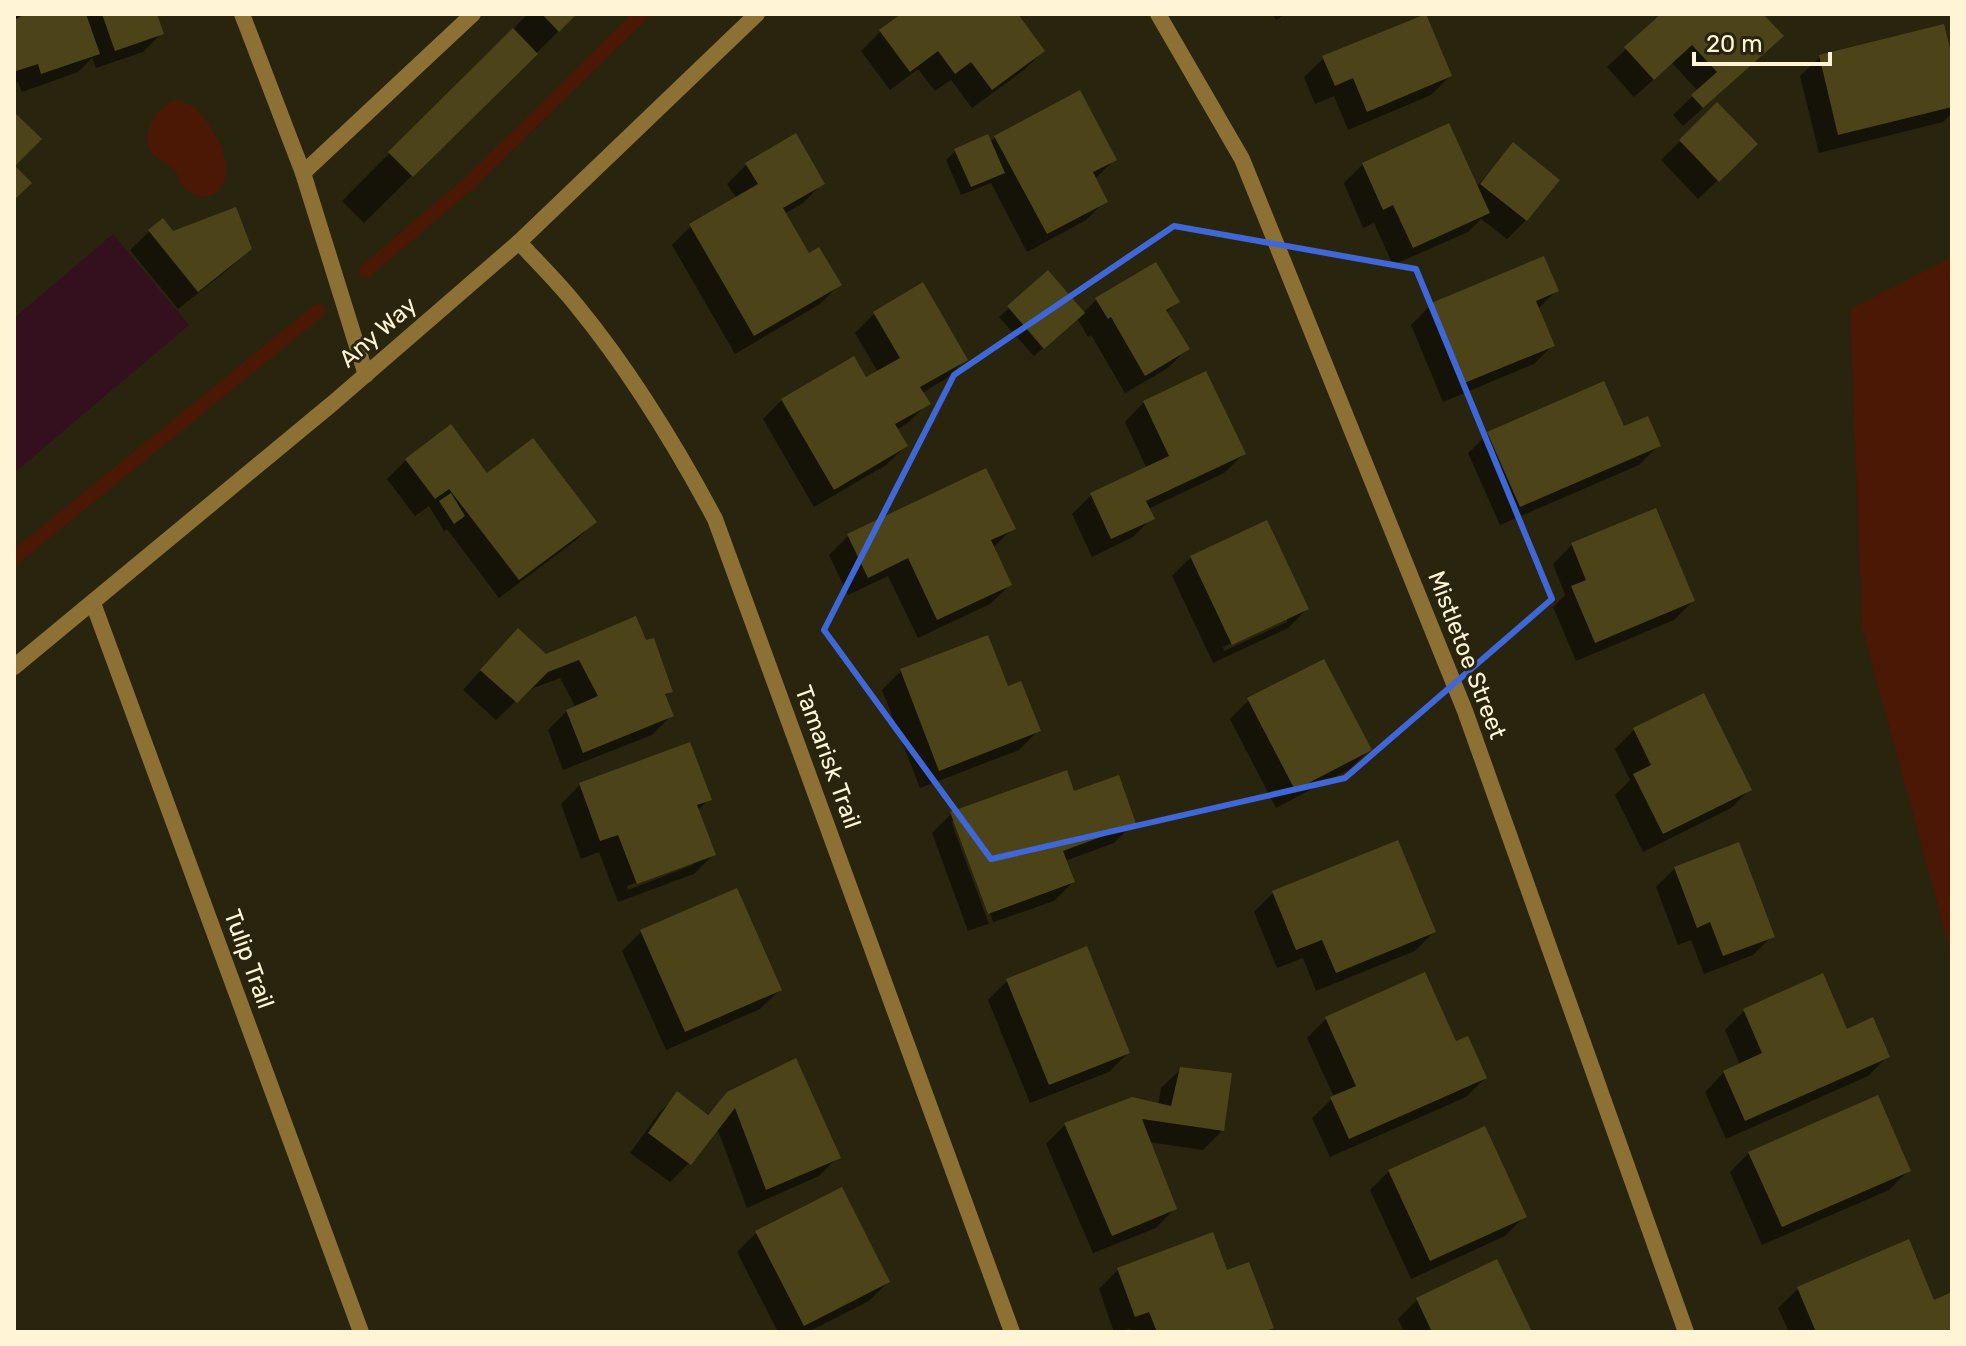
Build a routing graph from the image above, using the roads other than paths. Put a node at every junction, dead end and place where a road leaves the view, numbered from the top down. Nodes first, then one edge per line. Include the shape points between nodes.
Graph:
1 (242, 14) edge
2 (473, 14) edge
3 (757, 14) edge
4 (1158, 14) edge
5 (303, 173) junction
6 (519, 242) junction
7 (366, 375) junction
8 (93, 603) junction
9 (14, 667) edge
10 (361, 1332) edge
11 (1012, 1332) edge
12 (1686, 1332) edge

1 - 5 street
2 - 5 street
3 - 6 street, Any Way
4 - 12 street, Mistletoe Street via 1242,159 1465,711
5 - 7 street
6 - 7 street, Any Way
6 - 11 street, Tamarisk Trail via 577,305 625,370 715,519
7 - 8 street, Any Way
8 - 9 street, Any Way
8 - 10 street, Tulip Trail

